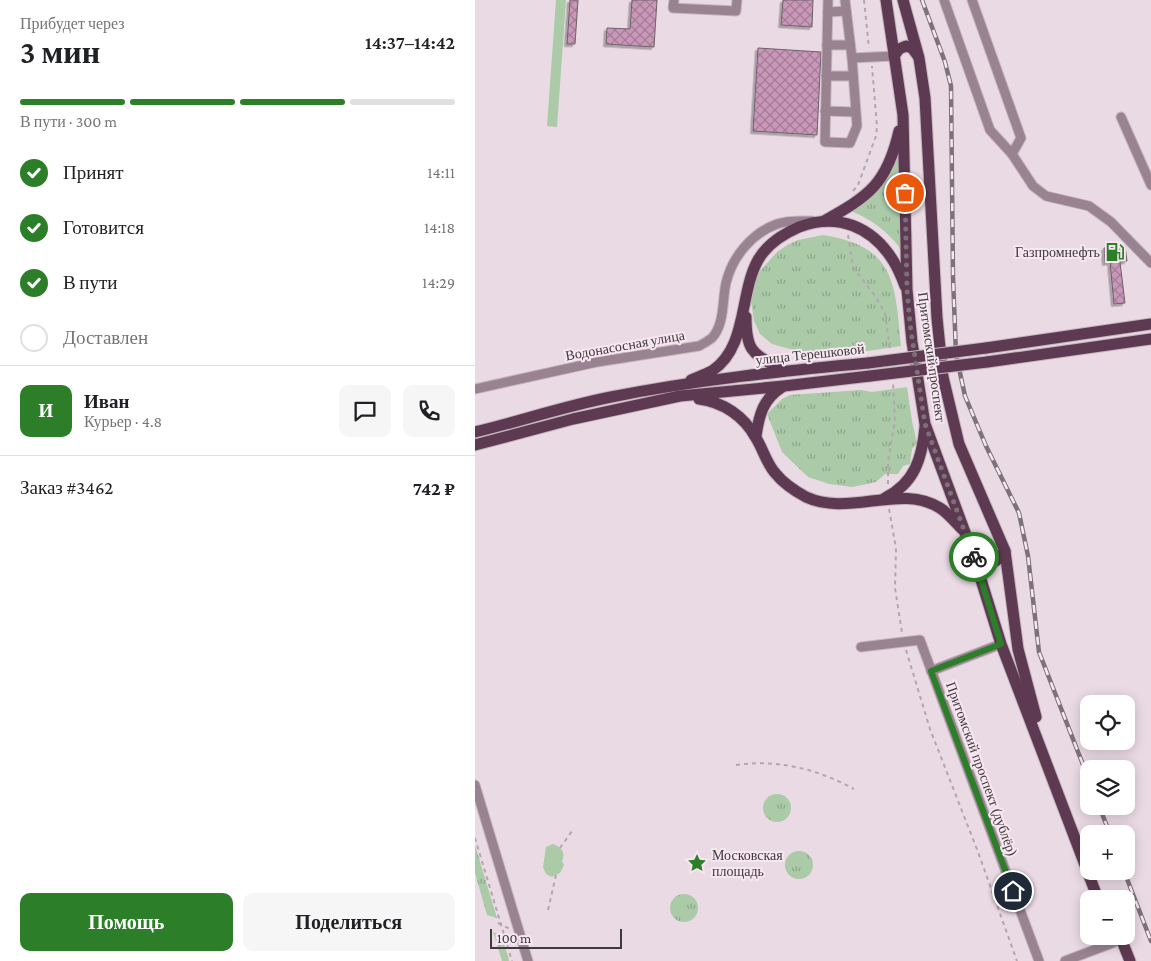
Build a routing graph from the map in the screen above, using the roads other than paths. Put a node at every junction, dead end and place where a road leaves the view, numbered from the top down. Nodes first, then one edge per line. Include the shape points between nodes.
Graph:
1 (674, 0) edge
2 (737, 0) edge
3 (828, 0) edge
4 (845, 0) edge
5 (886, 0) edge
6 (903, 0) edge
7 (944, 0) edge
8 (972, 0) edge
9 (846, 11) junction
10 (827, 12) junction
11 (827, 45) junction
12 (850, 45) junction
13 (894, 56) junction
14 (852, 58) junction
15 (919, 58) junction
16 (826, 76) junction
17 (853, 76) junction
18 (825, 111) junction
19 (855, 112) junction
20 (903, 115) junction
21 (1121, 117) dead end
22 (1012, 154) junction
23 (1151, 184) edge
24 (824, 221) junction
25 (1151, 263) edge
26 (907, 290) junction
27 (747, 293) junction
28 (1151, 324) edge
29 (1151, 339) edge
30 (784, 371) junction
31 (784, 386) junction
32 (475, 390) edge
33 (679, 391) junction
34 (925, 424) junction
35 (475, 432) edge
36 (756, 436) junction
37 (475, 445) edge
38 (885, 503) junction
39 (966, 535) junction
40 (1005, 551) junction
41 (973, 554) junction
42 (1001, 644) junction
43 (861, 647) dead end
44 (931, 671) junction
45 (475, 785) edge
46 (1080, 831) edge
47 (1095, 890) edge
48 (1100, 945) edge
49 (1118, 945) edge
50 (1120, 945) edge
51 (528, 961) edge
52 (1039, 961) edge
53 (1065, 961) edge
54 (1122, 961) edge
55 (1130, 961) edge

1 - 2 street via 673,8 736,11
3 - 10 street
4 - 9 street
5 - 13 main road, Притомский проспект
6 - 15 main road, Притомский проспект
7 - 22 street via 990,130
8 - 22 street via 1021,138
9 - 10 street
9 - 12 street
10 - 11 street
11 - 12 street
11 - 16 street
12 - 14 street
13 - 14 street
13 - 15 main road via 906,46 912,48
13 - 20 main road, Притомский проспект
14 - 17 street
15 - 40 main road, Притомский проспект via 925,98 943,377 959,444
16 - 17 street
16 - 18 street
17 - 19 street
18 - 19 street
18 - 19 street via 825,142 850,143 857,126
20 - 24 main road via 895,147 880,180 863,198
20 - 26 main road, Притомский проспект
21 - 23 street
22 - 25 street via 1033,186 1046,196 1089,206 1111,222
24 - 26 main road via 847,223 870,235 894,262
24 - 27 main road via 787,232 769,246 758,259
24 - 32 street, Водонасосная улица via 796,220 778,224 752,240 735,259 729,273 723,311 712,338 699,346 597,362
26 - 34 main road, Притомский проспект
27 - 30 main road via 746,331 753,351
27 - 33 main road via 734,344 725,359
28 - 30 main road, улица Терешковой, bridge via 986,348
29 - 31 main road, улица Терешковой, bridge
30 - 33 main road, улица Терешковой
31 - 33 main road, улица Терешковой
31 - 36 main road via 772,394 764,406
33 - 35 main road, улица Терешковой via 604,399
33 - 36 main road via 723,405 740,417
33 - 37 main road, улица Терешковой
34 - 38 main road via 923,452 913,474
34 - 39 main road, Притомский проспект
36 - 38 main road via 775,474 808,497 823,503
38 - 39 main road via 920,501 935,505
39 - 41 main road, Притомский проспект
40 - 41 main road via 989,564 978,561
40 - 46 main road, Притомский проспект via 1018,649 1034,712
41 - 42 main road, Притомский проспект
42 - 44 street
42 - 47 main road, Притомский проспект
43 - 44 street, Притомский проспект (дублёр) via 920,640
44 - 52 street, Притомский проспект (дублёр)
45 - 51 street
48 - 53 street
49 - 54 main road
50 - 55 main road

